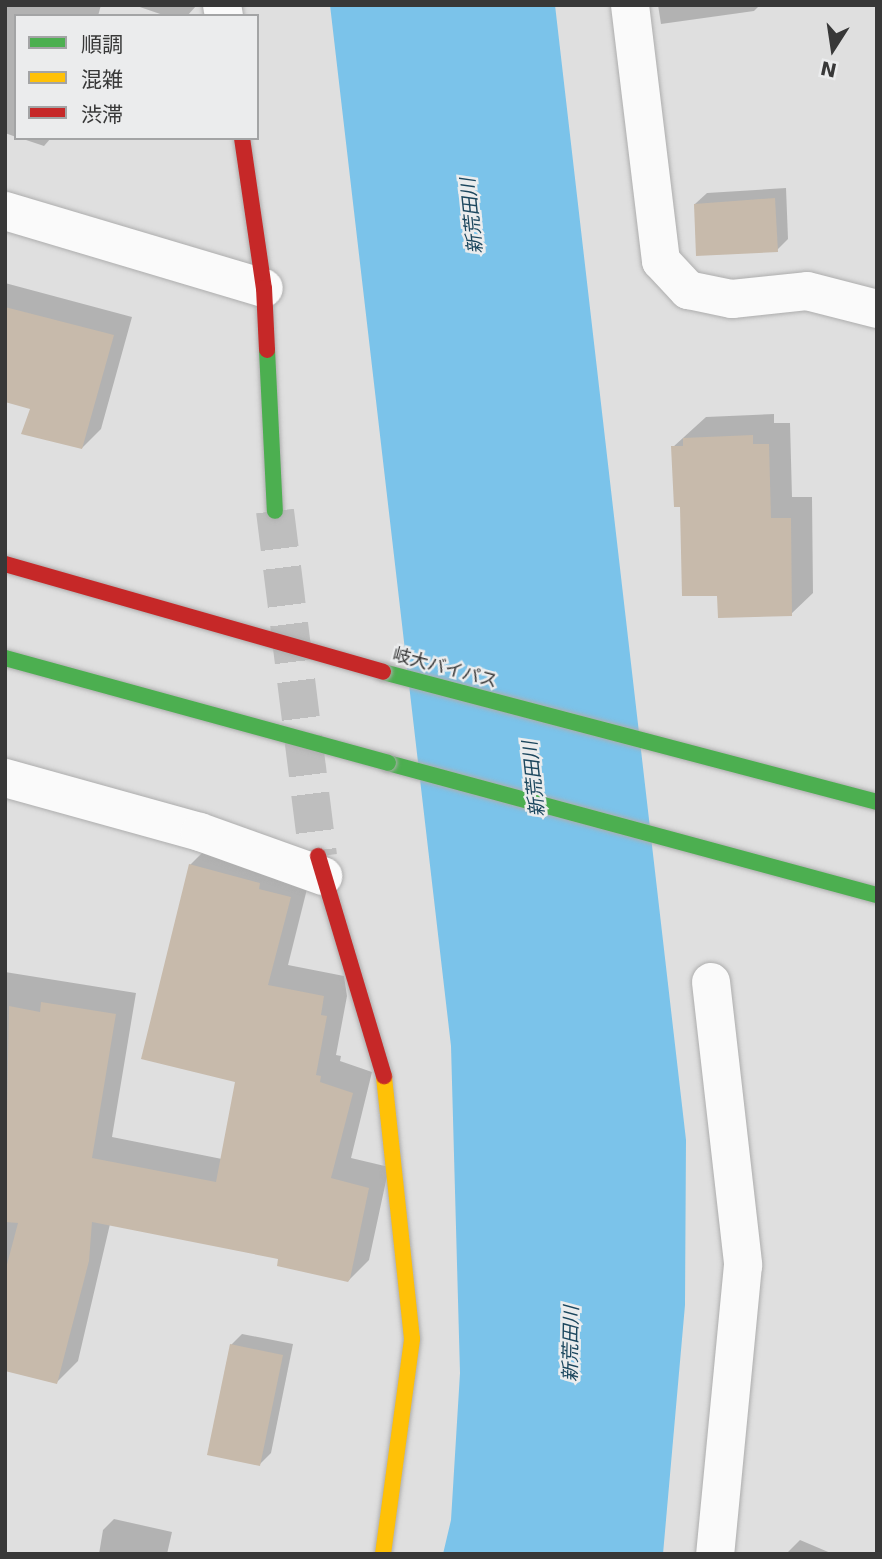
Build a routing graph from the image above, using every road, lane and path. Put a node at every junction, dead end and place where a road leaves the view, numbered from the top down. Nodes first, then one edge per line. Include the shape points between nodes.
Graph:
1 (630, 5) edge
2 (242, 140) edge
3 (5, 211) edge
4 (264, 288) junction
5 (877, 309) edge
6 (275, 511) tunnel mouth
7 (5, 564) edge
8 (5, 659) edge
9 (5, 778) edge
10 (877, 802) edge
11 (321, 866) joint
12 (877, 895) edge
13 (711, 982) dead end
14 (383, 1554) edge
15 (715, 1554) edge

1 - 5 street via 661,261 688,290 732,299 807,290
2 - 4 main road
3 - 4 street
4 - 6 main road
7 - 10 main road, 岐大バイパス, bridge via 383,672
8 - 12 main road, bridge
9 - 11 street
11 - 14 main road via 384,1075 412,1339
13 - 15 street via 743,1265

